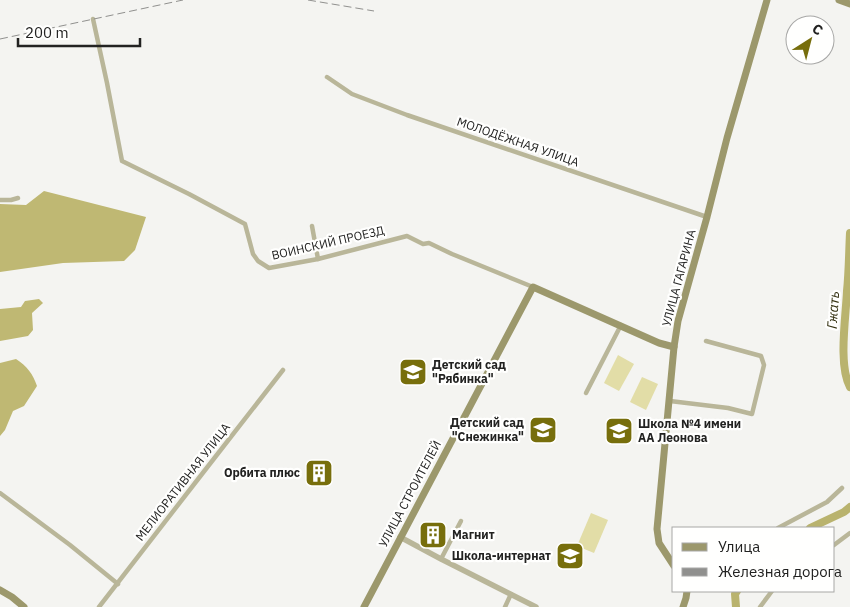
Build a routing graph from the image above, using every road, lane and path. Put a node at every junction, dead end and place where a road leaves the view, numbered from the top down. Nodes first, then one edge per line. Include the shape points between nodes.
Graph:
1 (767, 0) edge
2 (838, 0) edge
3 (849, 3) edge
4 (93, 19) dead end
5 (327, 77) dead end
6 (18, 198) dead end
7 (0, 200) edge
8 (707, 217) junction
9 (312, 226) dead end
10 (318, 259) junction
11 (533, 286) junction
12 (621, 325) junction
13 (706, 341) dead end
14 (674, 348) junction
15 (283, 370) dead end
16 (586, 393) dead end
17 (670, 401) junction
18 (842, 488) dead end
19 (0, 492) edge
20 (461, 521) dead end
21 (780, 527) edge
22 (850, 533) edge
23 (400, 537) junction
24 (835, 544) edge
25 (441, 559) junction
26 (672, 563) edge
27 (118, 584) junction
28 (0, 590) edge
29 (687, 592) edge
30 (771, 592) edge
31 (511, 594) junction
32 (24, 607) edge
33 (100, 607) edge
34 (365, 607) edge
35 (505, 607) edge
36 (536, 607) edge
37 (683, 607) edge
38 (760, 607) edge

1 - 8 main road, УЛИЦА ГАГАРИНА
2 - 3 main road
4 - 10 street, ВОИНСКИЙ ПРОЕЗД via 122,161 245,224 252,254 269,268
5 - 8 street, МОЛОДЁЖНАЯ УЛИЦА via 352,94 407,115
6 - 7 street
8 - 14 main road, УЛИЦА ГАГАРИНА via 678,321
9 - 10 street
10 - 11 street, ВОИНСКИЙ ПРОЕЗД via 407,236 423,244 429,242
11 - 12 main road, ВОИНСКИЙ ПРОЕЗД
11 - 23 main road, УЛИЦА СТРОИТЕЛЕЙ
12 - 14 main road, ВОИНСКИЙ ПРОЕЗД
12 - 16 street
13 - 17 street via 761,356 764,365 752,414
14 - 17 main road, УЛИЦА ГАГАРИНА
15 - 27 street, МЕЛИОРАТИВНАЯ УЛИЦА
17 - 26 main road, УЛИЦА ГАГАРИНА via 657,534
18 - 21 street via 827,502
19 - 27 street
20 - 25 street
22 - 24 street
23 - 25 street
23 - 34 main road, УЛИЦА СТРОИТЕЛЕЙ
25 - 31 street
27 - 33 street, МЕЛИОРАТИВНАЯ УЛИЦА
28 - 32 main road
29 - 37 main road
30 - 38 street
31 - 35 street
31 - 36 street

